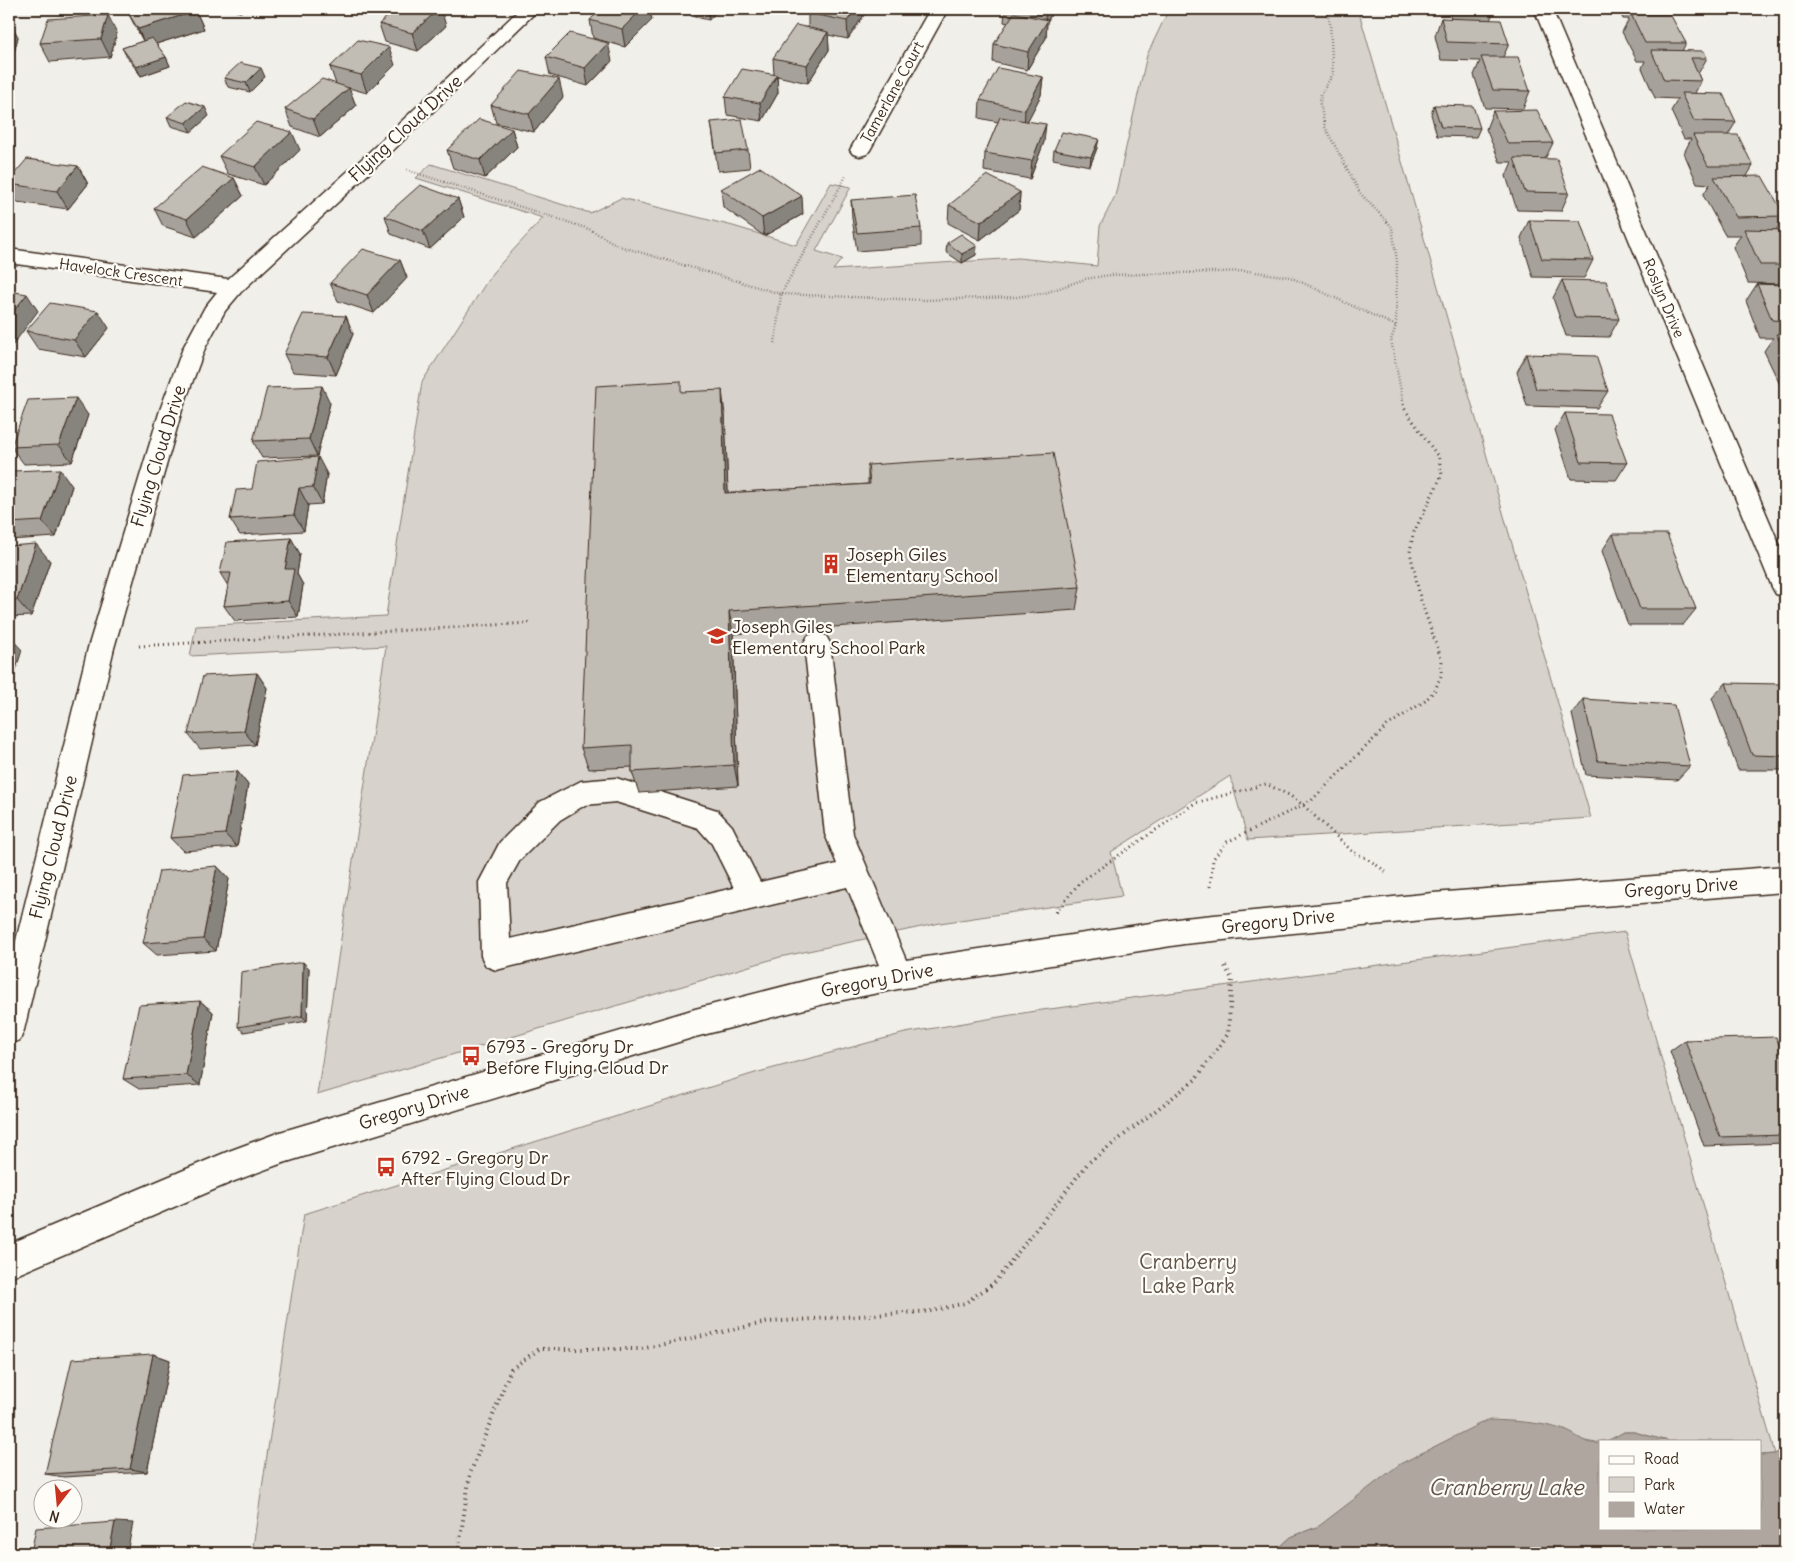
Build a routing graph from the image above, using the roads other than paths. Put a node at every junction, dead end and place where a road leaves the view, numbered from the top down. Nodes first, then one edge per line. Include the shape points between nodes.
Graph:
1 (530, 9) edge
2 (939, 9) edge
3 (1542, 9) edge
4 (860, 150) road end
5 (9, 256) edge
6 (233, 287) junction
7 (1785, 587) edge
8 (817, 643) dead end
9 (854, 873) junction
10 (1785, 879) edge
11 (753, 897) junction
12 (898, 975) junction
13 (9, 1030) edge
14 (9, 1261) edge

1 - 6 street, Flying Cloud Drive
2 - 4 street, Tamerlane Court
3 - 7 street, Roslyn Drive
5 - 6 street, Havelock Crescent
6 - 13 street, Flying Cloud Drive via 204,327 184,369 101,648
8 - 9 street via 839,834
9 - 11 street
9 - 12 street
10 - 12 street, Gregory Drive via 1433,906 1184,931
11 - 11 street via 744,899 496,956 493,882 510,851 550,811 581,794 616,790 706,820 722,835
12 - 14 street, Gregory Drive via 695,1023 280,1148

